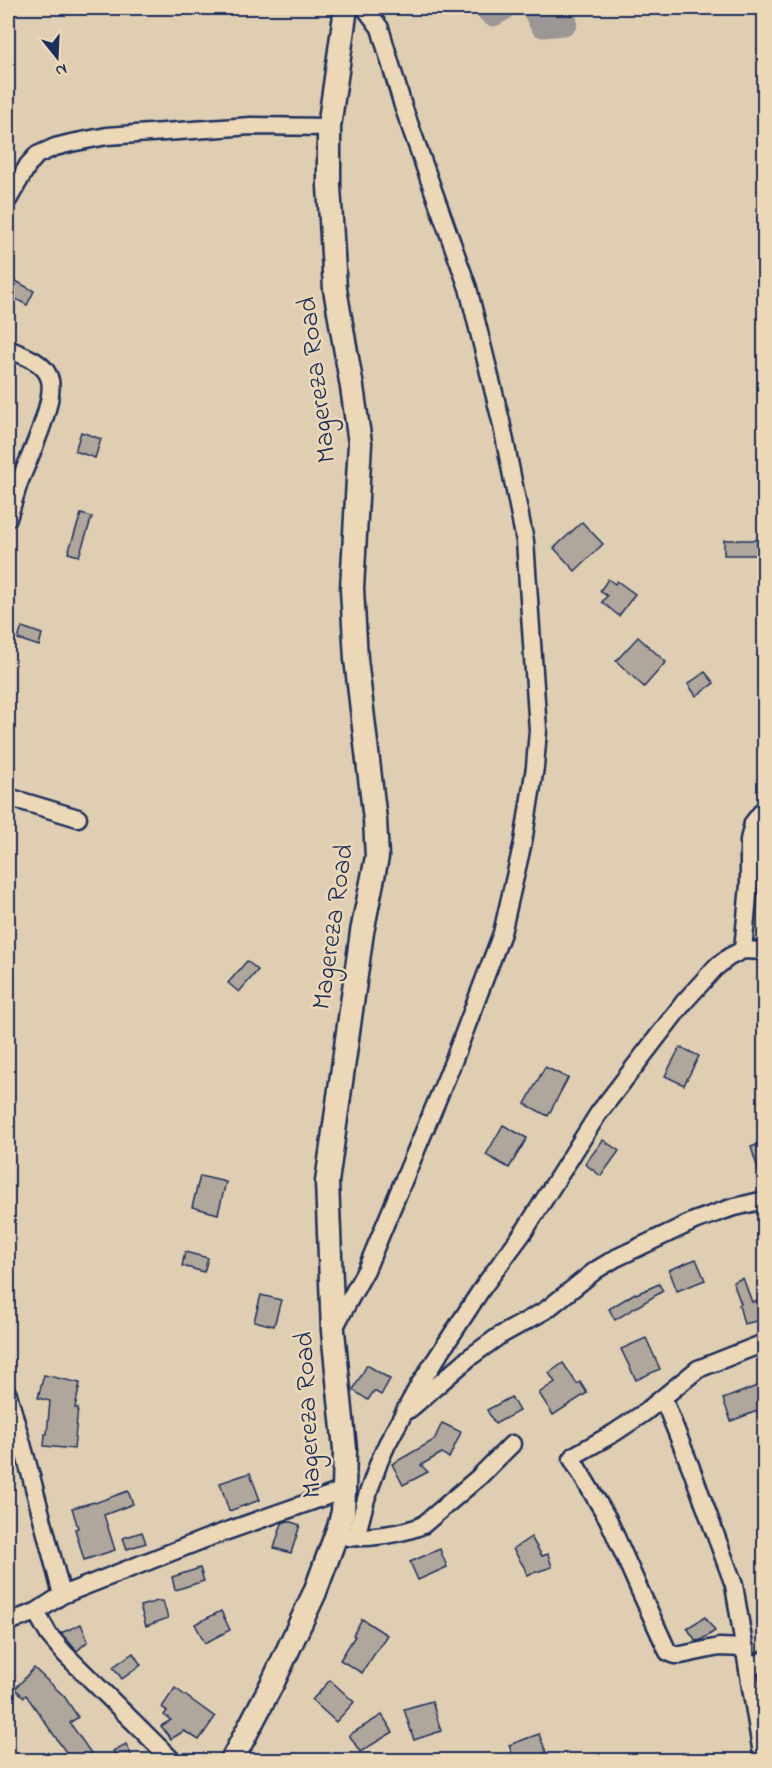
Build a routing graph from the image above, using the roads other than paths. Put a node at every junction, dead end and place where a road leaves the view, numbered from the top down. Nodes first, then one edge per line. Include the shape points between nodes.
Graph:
1 (346, 8) edge
2 (364, 8) edge
3 (329, 127) junction
4 (8, 200) edge
5 (8, 349) edge
6 (8, 518) edge
7 (10, 803) edge
8 (765, 809) edge
9 (78, 818) dead end
10 (743, 950) junction
11 (765, 951) edge
12 (765, 1200) edge
13 (333, 1331) junction
14 (765, 1343) edge
15 (8, 1394) edge
16 (663, 1398) junction
17 (405, 1413) junction
18 (512, 1444) dead end
19 (344, 1490) junction
20 (346, 1537) junction
21 (62, 1595) junction
22 (36, 1612) junction
23 (8, 1622) edge
24 (745, 1648) junction
25 (765, 1660) edge
26 (748, 1669) junction
27 (172, 1761) edge
28 (232, 1761) edge
29 (763, 1761) edge

1 - 3 street, Magereza Road
2 - 13 street via 380,28 403,106 468,288 501,421 525,541 538,730 523,842 502,933 452,1067 366,1270
3 - 4 street via 251,126 107,136 70,143 37,155
3 - 13 street, Magereza Road via 328,186 335,289 360,443 352,589 377,857 362,932 327,1182
5 - 6 street via 39,364 50,379 51,390
7 - 9 street
8 - 10 street via 753,823 749,840
10 - 11 street
10 - 17 street via 715,968 685,1001 598,1114 525,1230 429,1368
12 - 17 street via 694,1221 596,1270 546,1310 470,1357
13 - 19 street, Magereza Road via 345,1449
14 - 16 street via 698,1369
15 - 21 street
16 - 24 street via 728,1565
16 - 24 street via 572,1460 608,1519 668,1652 681,1655 719,1647
17 - 20 street
18 - 20 street via 423,1525 404,1531
19 - 20 street, Magereza Road
19 - 21 street
20 - 28 street, Magereza Road via 323,1572
21 - 22 street
22 - 23 street
22 - 27 street via 65,1654
24 - 26 street
25 - 26 street
26 - 29 street

